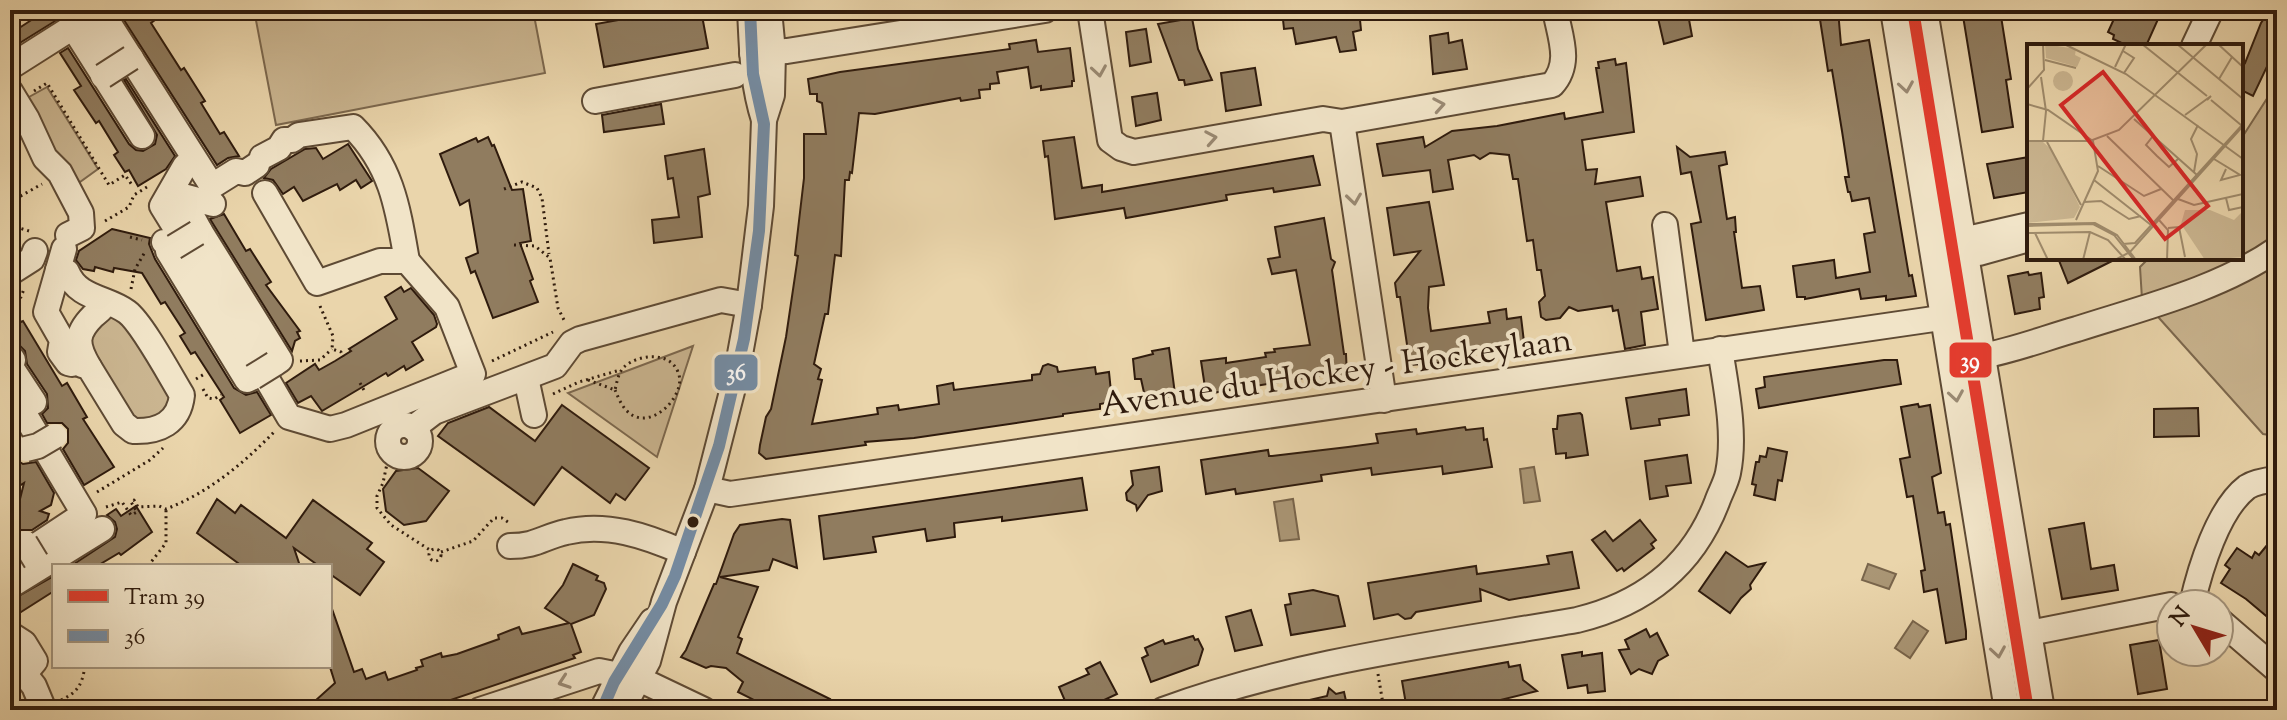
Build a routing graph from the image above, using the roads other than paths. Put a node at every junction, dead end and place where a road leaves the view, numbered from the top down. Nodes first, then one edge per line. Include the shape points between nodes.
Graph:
1 (750, 10) edge
2 (769, 10) edge
3 (1045, 10) edge
4 (1090, 10) edge
5 (1555, 10) edge
6 (1893, 10) edge
7 (1925, 10) edge
8 (2211, 10) edge
9 (2223, 10) edge
10 (76, 13) edge
11 (2195, 44) edge
12 (2207, 44) edge
13 (762, 52) junction
14 (131, 58) junction
15 (10, 67) edge
16 (735, 75) dead end
17 (103, 76) junction
18 (10, 91) edge
19 (595, 101) dead end
20 (1342, 122) junction
21 (142, 136) dead end
22 (196, 191) junction
23 (265, 193) dead end
24 (1665, 225) dead end
25 (2027, 225) edge
26 (2027, 240) edge
27 (32, 241) road end
28 (179, 241) junction
29 (66, 247) junction
30 (1964, 249) junction
31 (2277, 249) edge
32 (407, 261) junction
33 (10, 273) edge
34 (106, 302) junction
35 (749, 305) junction
36 (1975, 313) junction
37 (1944, 319) junction
38 (1720, 349) junction
39 (1682, 354) junction
40 (1982, 356) junction
41 (81, 365) junction
42 (10, 371) edge
43 (473, 374) junction
44 (526, 378) junction
45 (492, 391) junction
46 (1384, 400) junction
47 (533, 411) road end
48 (10, 422) edge
49 (26, 449) junction
50 (390, 449) road end
51 (45, 479) dead end
52 (2276, 479) edge
53 (707, 489) junction
54 (102, 529) dead end
55 (520, 546) road end
56 (683, 552) junction
57 (28, 553) edge
58 (10, 563) edge
59 (10, 586) edge
60 (2196, 588) edge
61 (2155, 608) edge
62 (2029, 633) junction
63 (10, 634) edge
64 (2235, 634) edge
65 (18, 665) edge
66 (2277, 670) edge
67 (630, 676) junction
68 (44, 710) edge
69 (480, 710) edge
70 (602, 710) edge
71 (622, 710) edge
72 (704, 710) edge
73 (1163, 710) edge
74 (2007, 710) edge
75 (2042, 710) edge

1 - 13 street
2 - 13 street
3 - 13 street
4 -> 20 street via 1110,140 1121,148 1134,152 1323,119
20 -> 5 street via 1552,85 1565,61
6 -> 37 street
7 - 30 street
8 - 11 street
9 - 12 street
10 - 22 street via 93,20
13 - 35 street via 755,93 764,120 761,206
14 - 17 street, bridge
14 - 22 street
14 - 22 street via 111,26
15 - 17 street via 73,27
16 - 19 street
17 - 21 street
18 - 29 street via 84,222
20 -> 46 street
22 - 28 street via 162,206
22 - 32 street via 242,156 255,163 284,140 353,127 394,189
23 - 32 street via 317,283 380,261
24 - 39 street
25 - 30 street via 1976,237
26 - 30 street via 1979,253
27 - 33 street via 32,259
28 - 28 street via 280,360 275,366 247,380 168,251
28 - 43 street via 289,417 330,429
29 - 34 street via 72,284
29 - 41 street via 46,312 62,340 60,352 68,363
30 - 36 street
31 - 40 street via 2140,311
32 - 43 street via 447,307
34 - 41 street via 77,338
34 - 41 street via 128,313 182,395 176,416 160,429 133,431
35 - 44 street via 721,300 580,339 555,366
35 - 53 street
36 - 37 street, Avenue du Hockey - Hockeylaan
36 - 40 street
37 - 38 street, Avenue du Hockey - Hockeylaan
37 -> 74 street
38 - 39 street, Avenue du Hockey - Hockeylaan
38 - 73 street via 1730,441 1728,474 1708,526 1682,562 1652,589 1609,612 1577,620 1289,671
39 - 46 street, Avenue du Hockey - Hockeylaan
40 - 62 street
42 - 49 street, bridge via 68,457 38,446
42 - 58 street via 84,514
43 - 45 street
44 - 45 street
44 - 47 street
45 - 50 street via 434,412 413,428 420,438 417,451 406,457
46 - 53 street, Avenue du Hockey - Hockeylaan via 730,494
48 - 49 street
49 - 51 street
52 - 60 street via 2249,485 2228,507
53 - 56 street
54 - 57 street
55 - 56 street via 598,527
56 - 67 street via 648,661
57 - 59 street
61 - 62 street
62 - 75 street
63 - 65 street via 24,643 35,661
64 - 66 street
65 - 68 street
67 -> 69 street via 599,671
67 - 70 street
67 - 71 street
67 - 72 street

